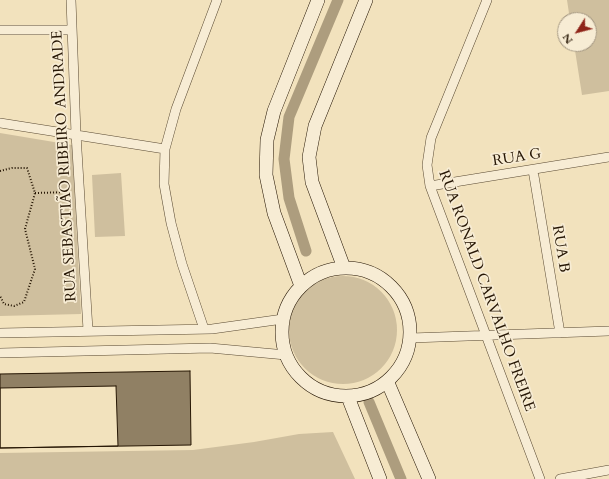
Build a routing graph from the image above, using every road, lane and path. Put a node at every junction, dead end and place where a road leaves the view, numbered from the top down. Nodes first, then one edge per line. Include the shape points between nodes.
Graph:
1 (71, 0) edge
2 (217, 0) edge
3 (318, 0) edge
4 (366, 0) edge
5 (488, 0) edge
6 (0, 30) edge
7 (72, 30) junction
8 (0, 123) edge
9 (76, 134) junction
10 (165, 149) junction
11 (609, 157) edge
12 (533, 170) junction
13 (0, 171) edge
14 (430, 186) junction
15 (80, 192) junction
16 (35, 193) junction
17 (344, 268) junction
18 (301, 286) junction
19 (0, 296) edge
20 (283, 319) junction
21 (204, 329) junction
22 (88, 330) junction
23 (609, 331) edge
24 (0, 333) edge
25 (560, 333) junction
26 (487, 337) junction
27 (411, 338) junction
28 (0, 353) edge
29 (286, 356) junction
30 (388, 382) junction
31 (348, 397) junction
32 (609, 470) edge
33 (380, 479) edge
34 (429, 479) edge
35 (540, 479) edge
36 (560, 479) edge

1 - 7 street, RUA SEBASTIÃO RIBEIRO ANDRADE
2 - 10 street via 176,108
3 - 18 main road via 274,111 267,140 266,175 274,213
4 - 17 main road via 315,126 309,157 312,182
5 - 14 street, RUA RONALD CARVALHO FREIRE via 431,138 427,165
6 - 7 street
7 - 9 street, RUA SEBASTIÃO RIBEIRO ANDRADE
8 - 9 street
9 - 10 street
9 - 15 street, RUA SEBASTIÃO RIBEIRO ANDRADE
10 - 21 street via 164,184 171,223
11 - 12 street, RUA G
12 - 14 street, RUA G
12 - 25 street, RUA B
13 - 16 path via 27,168
14 - 26 street, RUA RONALD CARVALHO FREIRE
15 - 16 path
15 - 22 street, RUA SEBASTIÃO RIBEIRO ANDRADE
16 - 19 path via 25,229 35,269 24,302 14,306 4,304
17 - 18 main road via 328,270
17 - 27 main road via 362,270 393,288 404,303 410,320
18 - 20 main road via 287,306
20 - 21 street
20 - 29 main road via 282,337
21 - 22 street
22 - 24 street
23 - 25 street
25 - 26 street
26 - 27 street
26 - 35 street, RUA RONALD CARVALHO FREIRE
27 - 30 main road via 404,363
28 - 29 street via 210,348
29 - 31 main road via 296,373 311,386 329,395
30 - 31 main road via 369,393
30 - 34 main road
31 - 33 main road
32 - 36 street

